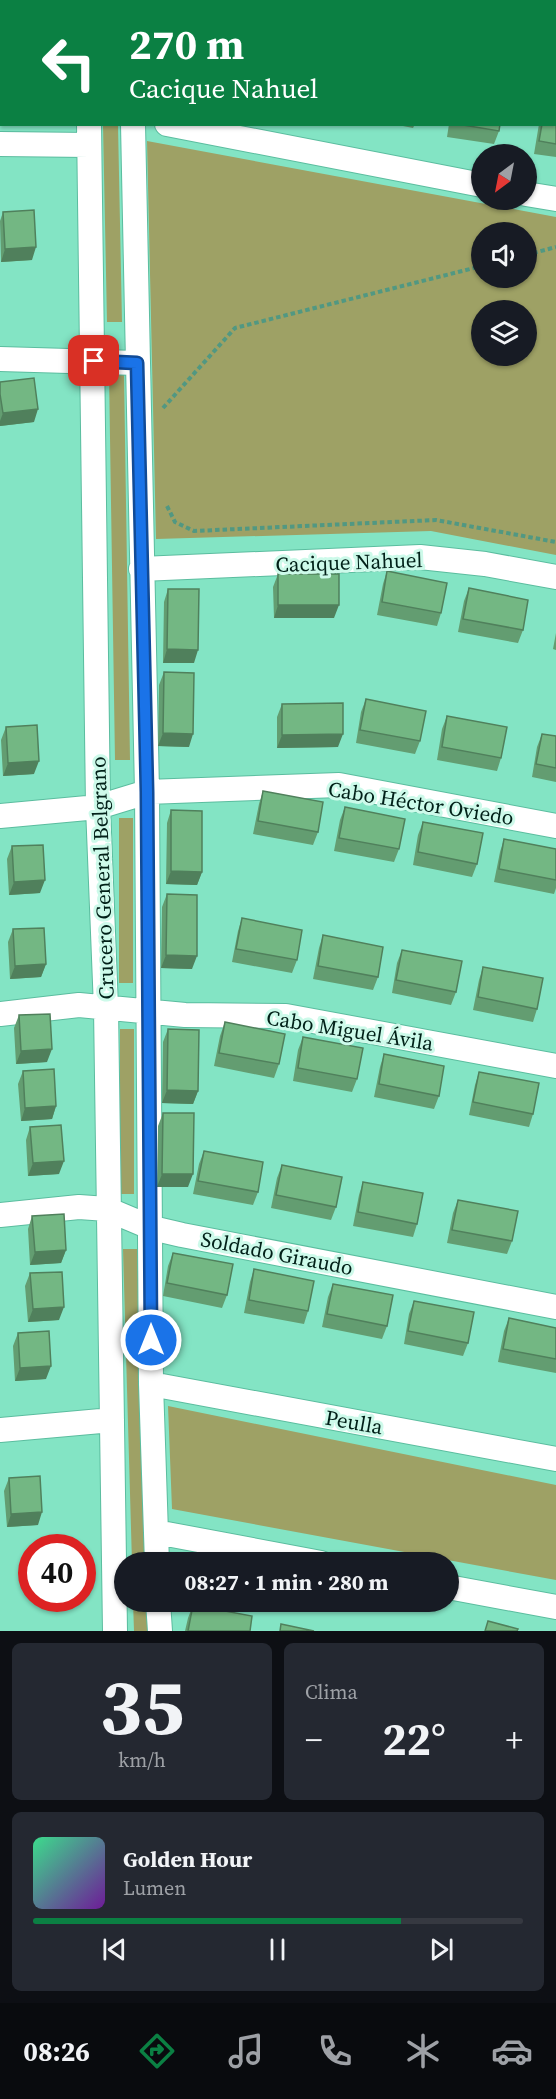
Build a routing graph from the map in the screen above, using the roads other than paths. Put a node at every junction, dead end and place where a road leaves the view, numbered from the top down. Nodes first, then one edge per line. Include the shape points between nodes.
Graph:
1 (134, 126) edge
2 (177, 126) edge
3 (89, 135) edge
4 (0, 144) edge
5 (471, 183) edge
6 (537, 196) edge
7 (556, 199) edge
8 (0, 359) edge
9 (94, 361) junction
10 (137, 363) junction
11 (141, 569) junction
12 (556, 577) edge
13 (147, 792) junction
14 (98, 807) junction
15 (0, 816) edge
16 (556, 826) edge
17 (106, 1008) junction
18 (148, 1012) junction
19 (0, 1014) edge
20 (556, 1066) edge
21 (107, 1209) junction
22 (0, 1215) edge
23 (152, 1228) junction
24 (556, 1307) edge
25 (151, 1384) junction
26 (112, 1420) junction
27 (0, 1430) edge
28 (556, 1459) edge
29 (156, 1532) junction
30 (157, 1552) edge
31 (262, 1552) edge
32 (459, 1589) edge
33 (556, 1607) edge
34 (158, 1612) edge
35 (115, 1631) edge
36 (159, 1631) edge

1 - 10 street, Crucero General Belgrano
2 - 5 street
3 - 4 street
3 - 9 street, Crucero General Belgrano
6 - 7 street
8 - 9 street
9 - 10 street
9 - 14 street, Crucero General Belgrano
10 - 11 street, Crucero General Belgrano
11 - 12 street, Cacique Nahuel via 420,557
11 - 13 street, Crucero General Belgrano
13 - 14 street, Cabo Héctor Oviedo
13 - 16 street, Cabo Héctor Oviedo via 339,785
13 - 18 street, Crucero General Belgrano
14 - 15 street, Cabo Héctor Oviedo
14 - 17 street, Crucero General Belgrano
17 - 18 street, Cabo Miguel Ávila
17 - 19 street, Cabo Miguel Ávila via 79,1005
17 - 21 street, Crucero General Belgrano
18 - 20 street, Cabo Miguel Ávila via 286,1016
18 - 23 street, Crucero General Belgrano
21 - 22 street, Soldado Giraudo via 79,1207
21 - 23 street, Soldado Giraudo
21 - 26 street, Crucero General Belgrano
23 - 24 street, Soldado Giraudo
23 - 25 street, Crucero General Belgrano
25 - 28 street, Peulla
25 - 29 street, Crucero General Belgrano
26 - 27 street
26 - 35 street, Crucero General Belgrano
29 - 30 street, Crucero General Belgrano
29 - 31 street
32 - 33 street
34 - 36 street

